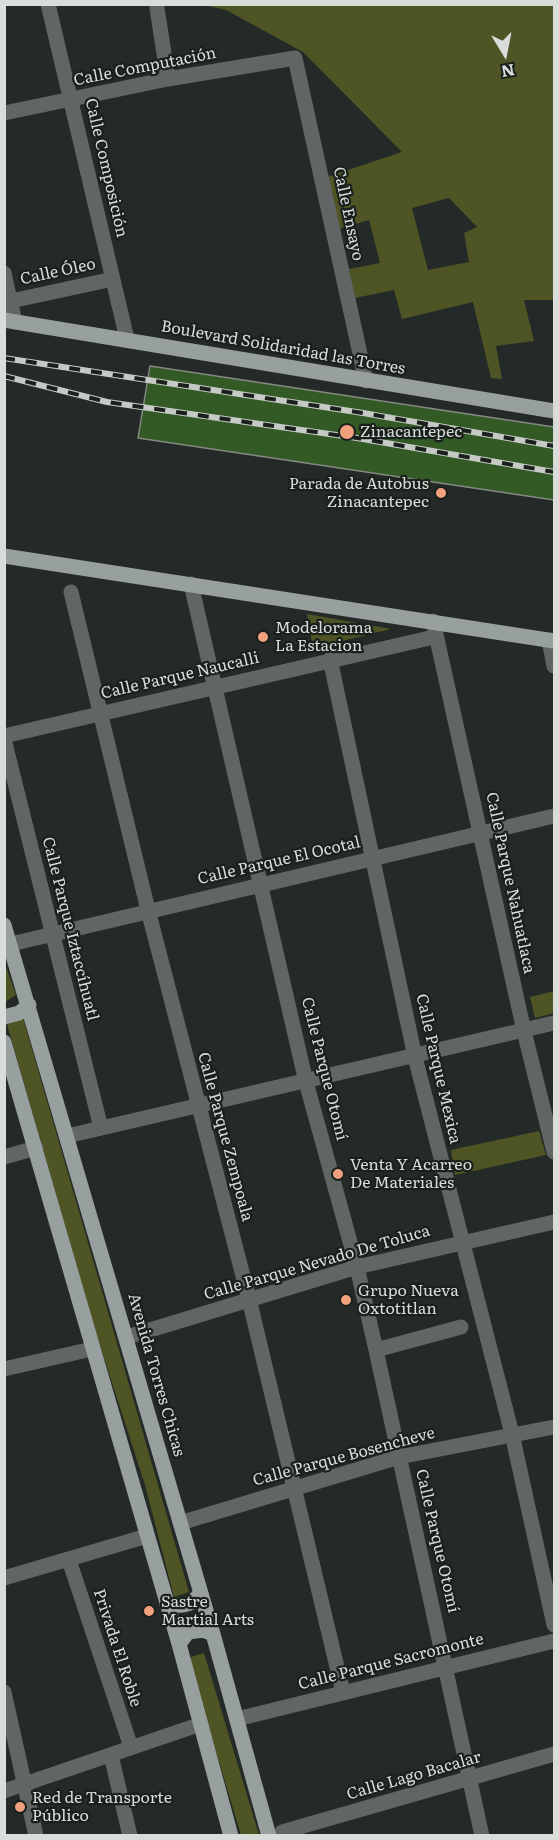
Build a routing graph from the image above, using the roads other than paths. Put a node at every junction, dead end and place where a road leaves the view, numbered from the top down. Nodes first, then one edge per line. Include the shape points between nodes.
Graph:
1 (48, 4) edge
2 (157, 8) dead end
3 (292, 58) joint
4 (168, 79) junction
5 (71, 99) junction
6 (4, 113) edge
7 (4, 273) edge
8 (113, 279) junction
9 (11, 301) junction
10 (10, 321) edge
11 (127, 339) junction
12 (366, 381) junction
13 (555, 411) edge
14 (4, 556) edge
15 (191, 584) junction
16 (71, 592) dead end
17 (433, 621) junction
18 (434, 637) junction
19 (552, 641) edge
20 (330, 659) junction
21 (555, 666) edge
22 (215, 686) junction
23 (100, 713) junction
24 (4, 737) edge
25 (555, 816) edge
26 (481, 833) junction
27 (373, 858) junction
28 (262, 884) junction
29 (148, 910) junction
30 (4, 925) edge
31 (51, 932) junction
32 (12, 944) junction
33 (29, 1005) junction
34 (4, 1017) edge
35 (555, 1023) edge
36 (524, 1030) junction
37 (5, 1044) edge
38 (415, 1057) junction
39 (306, 1082) junction
40 (198, 1106) junction
41 (101, 1128) junction
42 (67, 1136) junction
43 (36, 1148) junction
44 (555, 1152) edge
45 (4, 1157) edge
46 (555, 1222) edge
47 (462, 1242) junction
48 (357, 1267) junction
49 (249, 1299) junction
50 (461, 1327) dead end
51 (127, 1336) junction
52 (92, 1349) junction
53 (376, 1350) junction
54 (4, 1369) edge
55 (555, 1427) edge
56 (512, 1434) junction
57 (399, 1457) junction
58 (293, 1487) junction
59 (180, 1522) junction
60 (147, 1536) junction
61 (69, 1560) junction
62 (4, 1578) edge
63 (200, 1593) junction
64 (167, 1604) junction
65 (555, 1625) edge
66 (213, 1634) junction
67 (555, 1641) edge
68 (179, 1644) junction
69 (447, 1666) junction
70 (4, 1692) edge
71 (343, 1692) junction
72 (237, 1719) junction
73 (201, 1724) junction
74 (131, 1747) junction
75 (555, 1754) edge
76 (111, 1755) junction
77 (470, 1779) junction
78 (25, 1785) junction
79 (4, 1791) edge
80 (275, 1834) edge
81 (36, 1836) edge
82 (130, 1836) edge
83 (231, 1836) edge
84 (482, 1836) edge

1 - 5 street, Calle Composición
2 - 4 street
3 - 4 street, Calle Computación
3 - 12 street, Calle Ensayo via 296,60
4 - 5 street, Calle Computación
5 - 6 street, Calle Computación
5 - 8 street, Calle Composición
7 - 9 street
8 - 9 street, Calle Óleo
8 - 11 street, Calle Composición
9 - 10 street
10 - 11 main road, Boulevard Solidaridad las Torres
11 - 12 main road, Boulevard Solidaridad las Torres
12 - 13 main road, Boulevard Solidaridad las Torres
14 - 15 main road
15 - 17 main road
15 - 22 street, Calle Parque Otomí
16 - 23 street, Calle Parque Zempoala
17 - 18 street, Calle Parque Nahuatlaca
17 - 19 main road
18 - 20 street, Calle Parque Naucalli
18 - 26 street, Calle Parque Nahuatlaca
19 - 21 street
20 - 22 street, Calle Parque Naucalli
20 - 27 street, Calle Parque Mexica
22 - 23 street, Calle Parque Naucalli
22 - 28 street, Calle Parque Otomí
23 - 24 street, Calle Parque Naucalli
23 - 29 street, Calle Parque Zempoala
24 - 31 street, Calle Parque Iztaccíhuatl
25 - 26 street, Calle Parque El Ocotal
26 - 27 street, Calle Parque El Ocotal
26 - 36 street, Calle Parque Nahuatlaca
27 - 28 street, Calle Parque El Ocotal
27 - 38 street, Calle Parque Mexica
28 - 29 street, Calle Parque El Ocotal
28 - 39 street, Calle Parque Otomí
29 - 31 street, Calle Parque El Ocotal
29 - 40 street, Calle Parque Zempoala
30 - 32 main road, Avenida Torres Chicas
31 - 32 street, Calle Parque El Ocotal
31 - 41 street, Calle Parque Iztaccíhuatl
32 - 33 main road, Avenida Torres Chicas
33 - 34 main road
33 - 42 main road, Avenida Torres Chicas
35 - 36 street
36 - 38 street
36 - 44 street, Calle Parque Nahuatlaca
37 - 43 main road
38 - 39 street
38 - 47 street, Calle Parque Mexica
39 - 40 street
39 - 48 street, Calle Parque Otomí
40 - 41 street
40 - 49 street, Calle Parque Zempoala
41 - 42 street
42 - 51 main road, Avenida Torres Chicas
43 - 45 street
43 - 52 main road
46 - 47 street, Calle Parque Nevado De Toluca
47 - 48 street, Calle Parque Nevado De Toluca
47 - 56 street, Calle Parque Mexica
48 - 49 street, Calle Parque Nevado De Toluca
48 - 53 street, Calle Parque Otomí
49 - 51 street, Calle Parque Nevado De Toluca
49 - 58 street, Calle Parque Zempoala
50 - 53 street
51 - 59 main road, Avenida Torres Chicas
52 - 54 street
52 - 60 main road
53 - 57 street, Calle Parque Otomí
55 - 56 street, Calle Parque Bosencheve
56 - 57 street, Calle Parque Bosencheve
56 - 65 street, Calle Parque Mexica
57 - 58 street, Calle Parque Bosencheve
57 - 69 street, Calle Parque Otomí
58 - 59 street, Calle Parque Bosencheve
58 - 71 street, Calle Parque Zempoala
59 - 63 main road, Avenida Torres Chicas
60 - 61 street
60 - 64 main road
61 - 62 street
61 - 74 street, Privada El Roble
63 - 64 main road via 188,1604
63 - 66 main road, Avenida Torres Chicas
64 - 68 main road
66 - 68 main road via 203,1630 188,1632
66 - 72 main road, Avenida Torres Chicas
67 - 69 street, Calle Parque Sacromonte
68 - 73 main road
69 - 71 street, Calle Parque Sacromonte
69 - 77 street, Calle Parque Otomí
70 - 78 street
71 - 72 street, Calle Parque Sacromonte
72 - 80 main road, Avenida Torres Chicas
73 - 74 street
73 - 83 main road
74 - 76 street
75 - 77 street, Calle Lago Bacalar
76 - 78 street
76 - 82 street
77 - 80 street, Calle Lago Bacalar
77 - 84 street, Calle Parque Otomí
78 - 79 street
78 - 81 street

